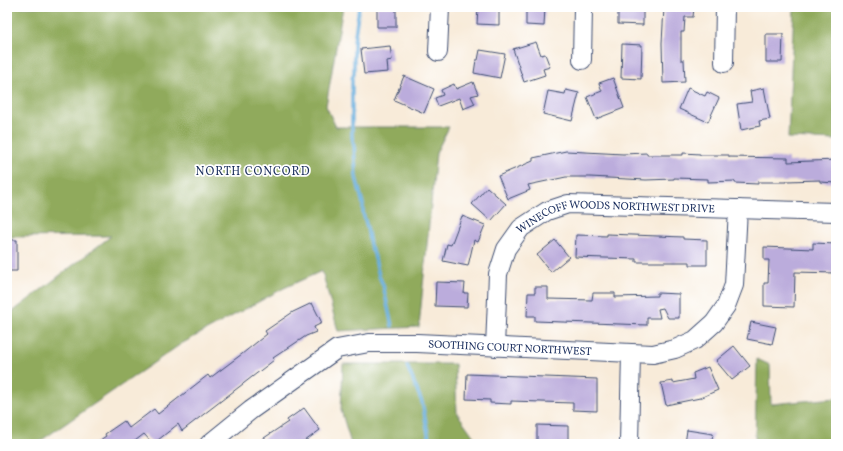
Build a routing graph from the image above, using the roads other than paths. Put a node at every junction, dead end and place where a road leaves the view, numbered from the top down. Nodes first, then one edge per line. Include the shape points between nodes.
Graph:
1 (440, 7) edge
2 (583, 7) edge
3 (725, 7) edge
4 (438, 52) dead end
5 (582, 60) dead end
6 (724, 63) dead end
7 (738, 209) junction
8 (836, 212) edge
9 (495, 347) junction
10 (631, 353) junction
11 (629, 443) edge
12 (209, 444) edge

1 - 4 street
2 - 5 street
3 - 6 street
7 - 8 street, WINECOFF WOODS NORTHWEST DRIVE
7 - 9 street, WINECOFF WOODS NORTHWEST DRIVE via 568,204 547,211 521,228 506,249 498,274
7 - 10 street, SOOTHING COURT NORTHWEST via 734,285 718,318 695,340 675,349 652,354
9 - 10 street, SOOTHING COURT NORTHWEST
9 - 12 street, SOOTHING COURT NORTHWEST via 369,343 337,349 251,410
10 - 11 street

